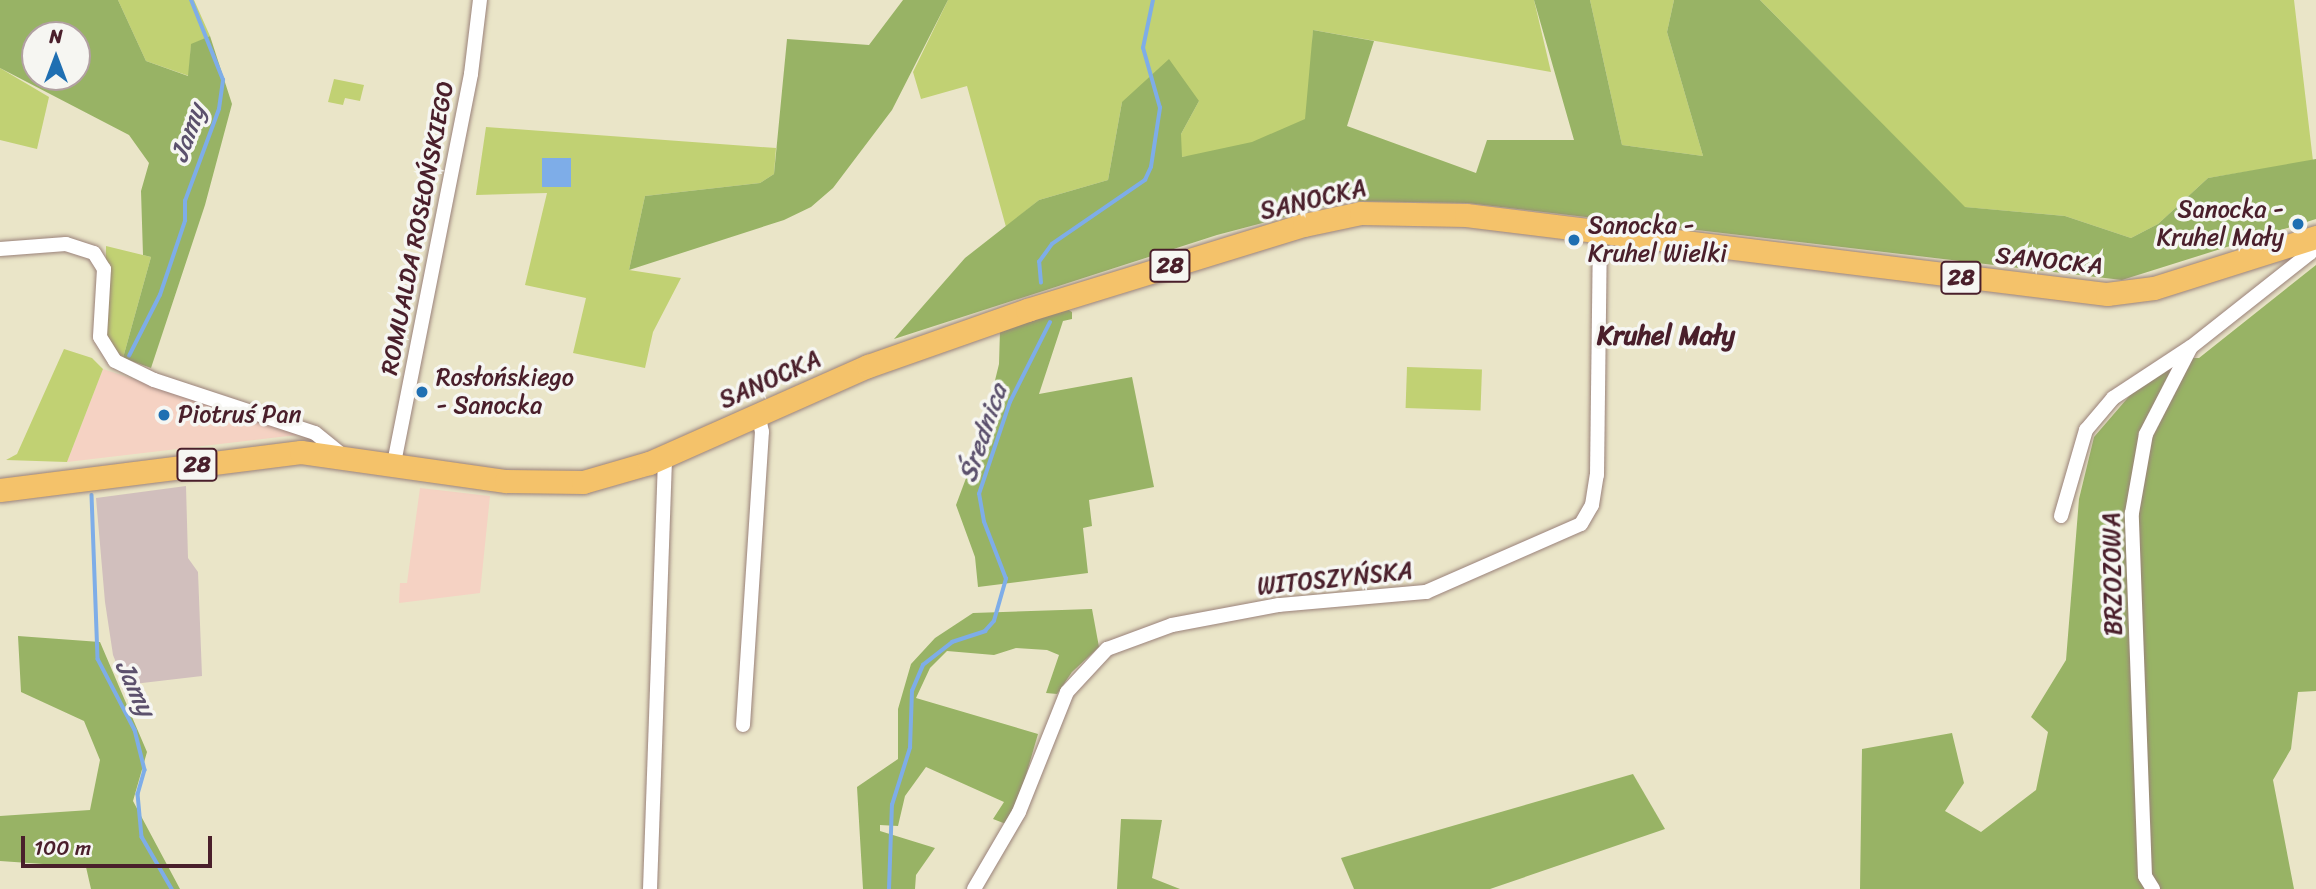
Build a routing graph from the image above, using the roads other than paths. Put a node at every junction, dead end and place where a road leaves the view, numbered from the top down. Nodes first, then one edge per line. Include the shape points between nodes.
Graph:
1 (480, 0) edge
2 (1600, 230) junction
3 (2316, 237) edge
4 (2316, 244) edge
5 (0, 249) edge
6 (2190, 347) junction
7 (758, 413) junction
8 (342, 455) junction
9 (666, 455) junction
10 (394, 463) junction
11 (0, 489) edge
12 (2060, 516) dead end
13 (743, 725) dead end
14 (650, 889) edge
15 (974, 889) edge
16 (2153, 889) edge

1 - 10 street, ROMUALDA ROSŁOŃSKIEGO via 471,74
2 - 3 main road, SANOCKA / 28 via 2107,294 2154,288
2 - 7 main road, SANOCKA / 28 via 1422,212 1331,218 1027,310 868,366
2 - 15 street, WITOSZYŃSKA via 1597,475 1592,505 1581,524 1426,592 1279,605 1172,625 1107,649 1067,692 1019,812
4 - 6 street, BRZOZOWA
5 - 8 street via 66,244 94,253 104,269 99,320 105,350 115,361 154,380 315,433
6 - 12 street via 2113,398 2086,430
6 - 16 street, BRZOZOWA via 2146,434 2132,513 2145,876
7 - 9 main road, SANOCKA / 28
7 - 13 street via 762,432
8 - 10 main road, 28
8 - 11 main road, 28 via 301,452
9 - 10 main road, SANOCKA / 28 via 583,482 547,483
9 - 14 street

